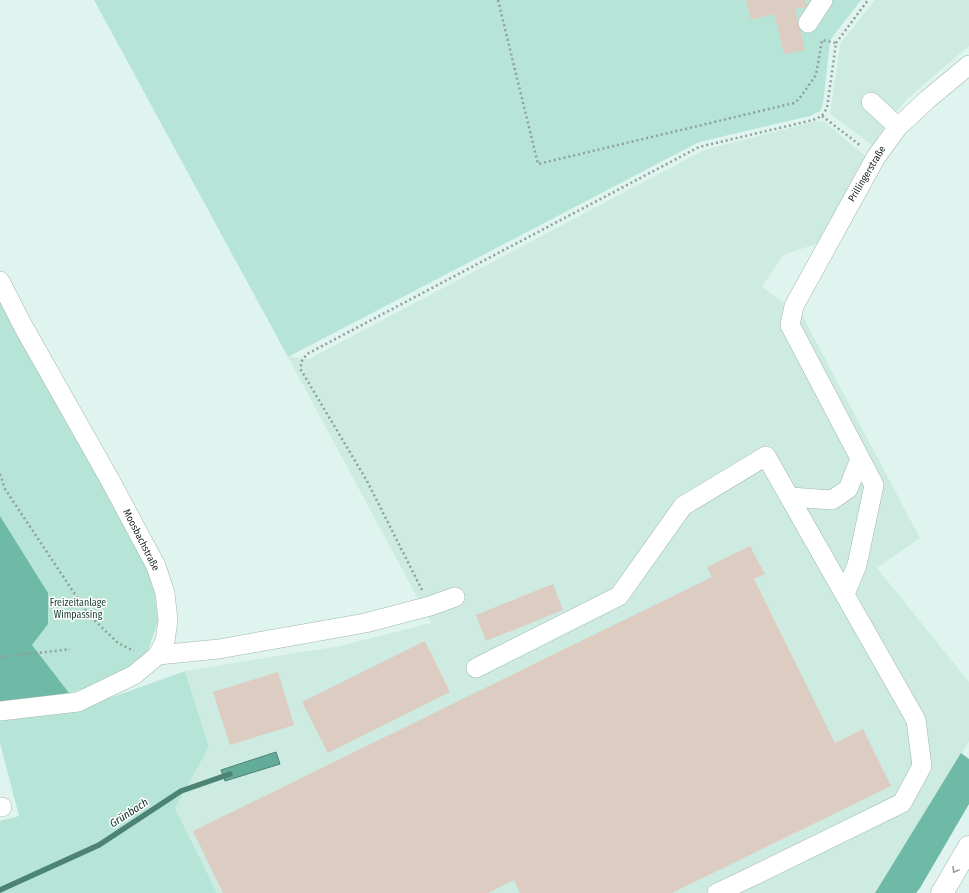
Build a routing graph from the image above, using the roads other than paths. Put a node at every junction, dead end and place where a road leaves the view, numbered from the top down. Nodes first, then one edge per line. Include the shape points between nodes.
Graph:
1 (823, 0) edge
2 (808, 23) dead end
3 (969, 65) edge
4 (871, 102) dead end
5 (898, 127) junction
6 (0, 282) edge
7 (860, 459) junction
8 (790, 497) junction
9 (845, 594) junction
10 (455, 596) dead end
11 (158, 655) junction
12 (476, 668) dead end
13 (0, 712) edge
14 (969, 847) edge
15 (753, 876) junction
16 (717, 893) edge
17 (744, 893) edge
18 (942, 893) edge

1 - 2 street
3 - 5 street, Prillingerstraße
4 - 5 street
5 - 7 street, Prillingerstraße via 876,157 794,306 790,325
6 - 11 street, Moosbachstraße via 156,566 165,593 168,620 165,641
7 - 8 street via 848,489 832,500
7 - 9 street, Prillingerstraße via 874,485 857,565
8 - 9 street
8 - 12 street via 766,456 683,506 619,596
9 - 15 street via 916,720 922,766 902,803
10 - 11 street via 430,606 365,623 219,649
11 - 13 street, Moosbachstraße via 134,675 78,702
14 -> 18 highway
15 - 16 street
15 - 17 street

